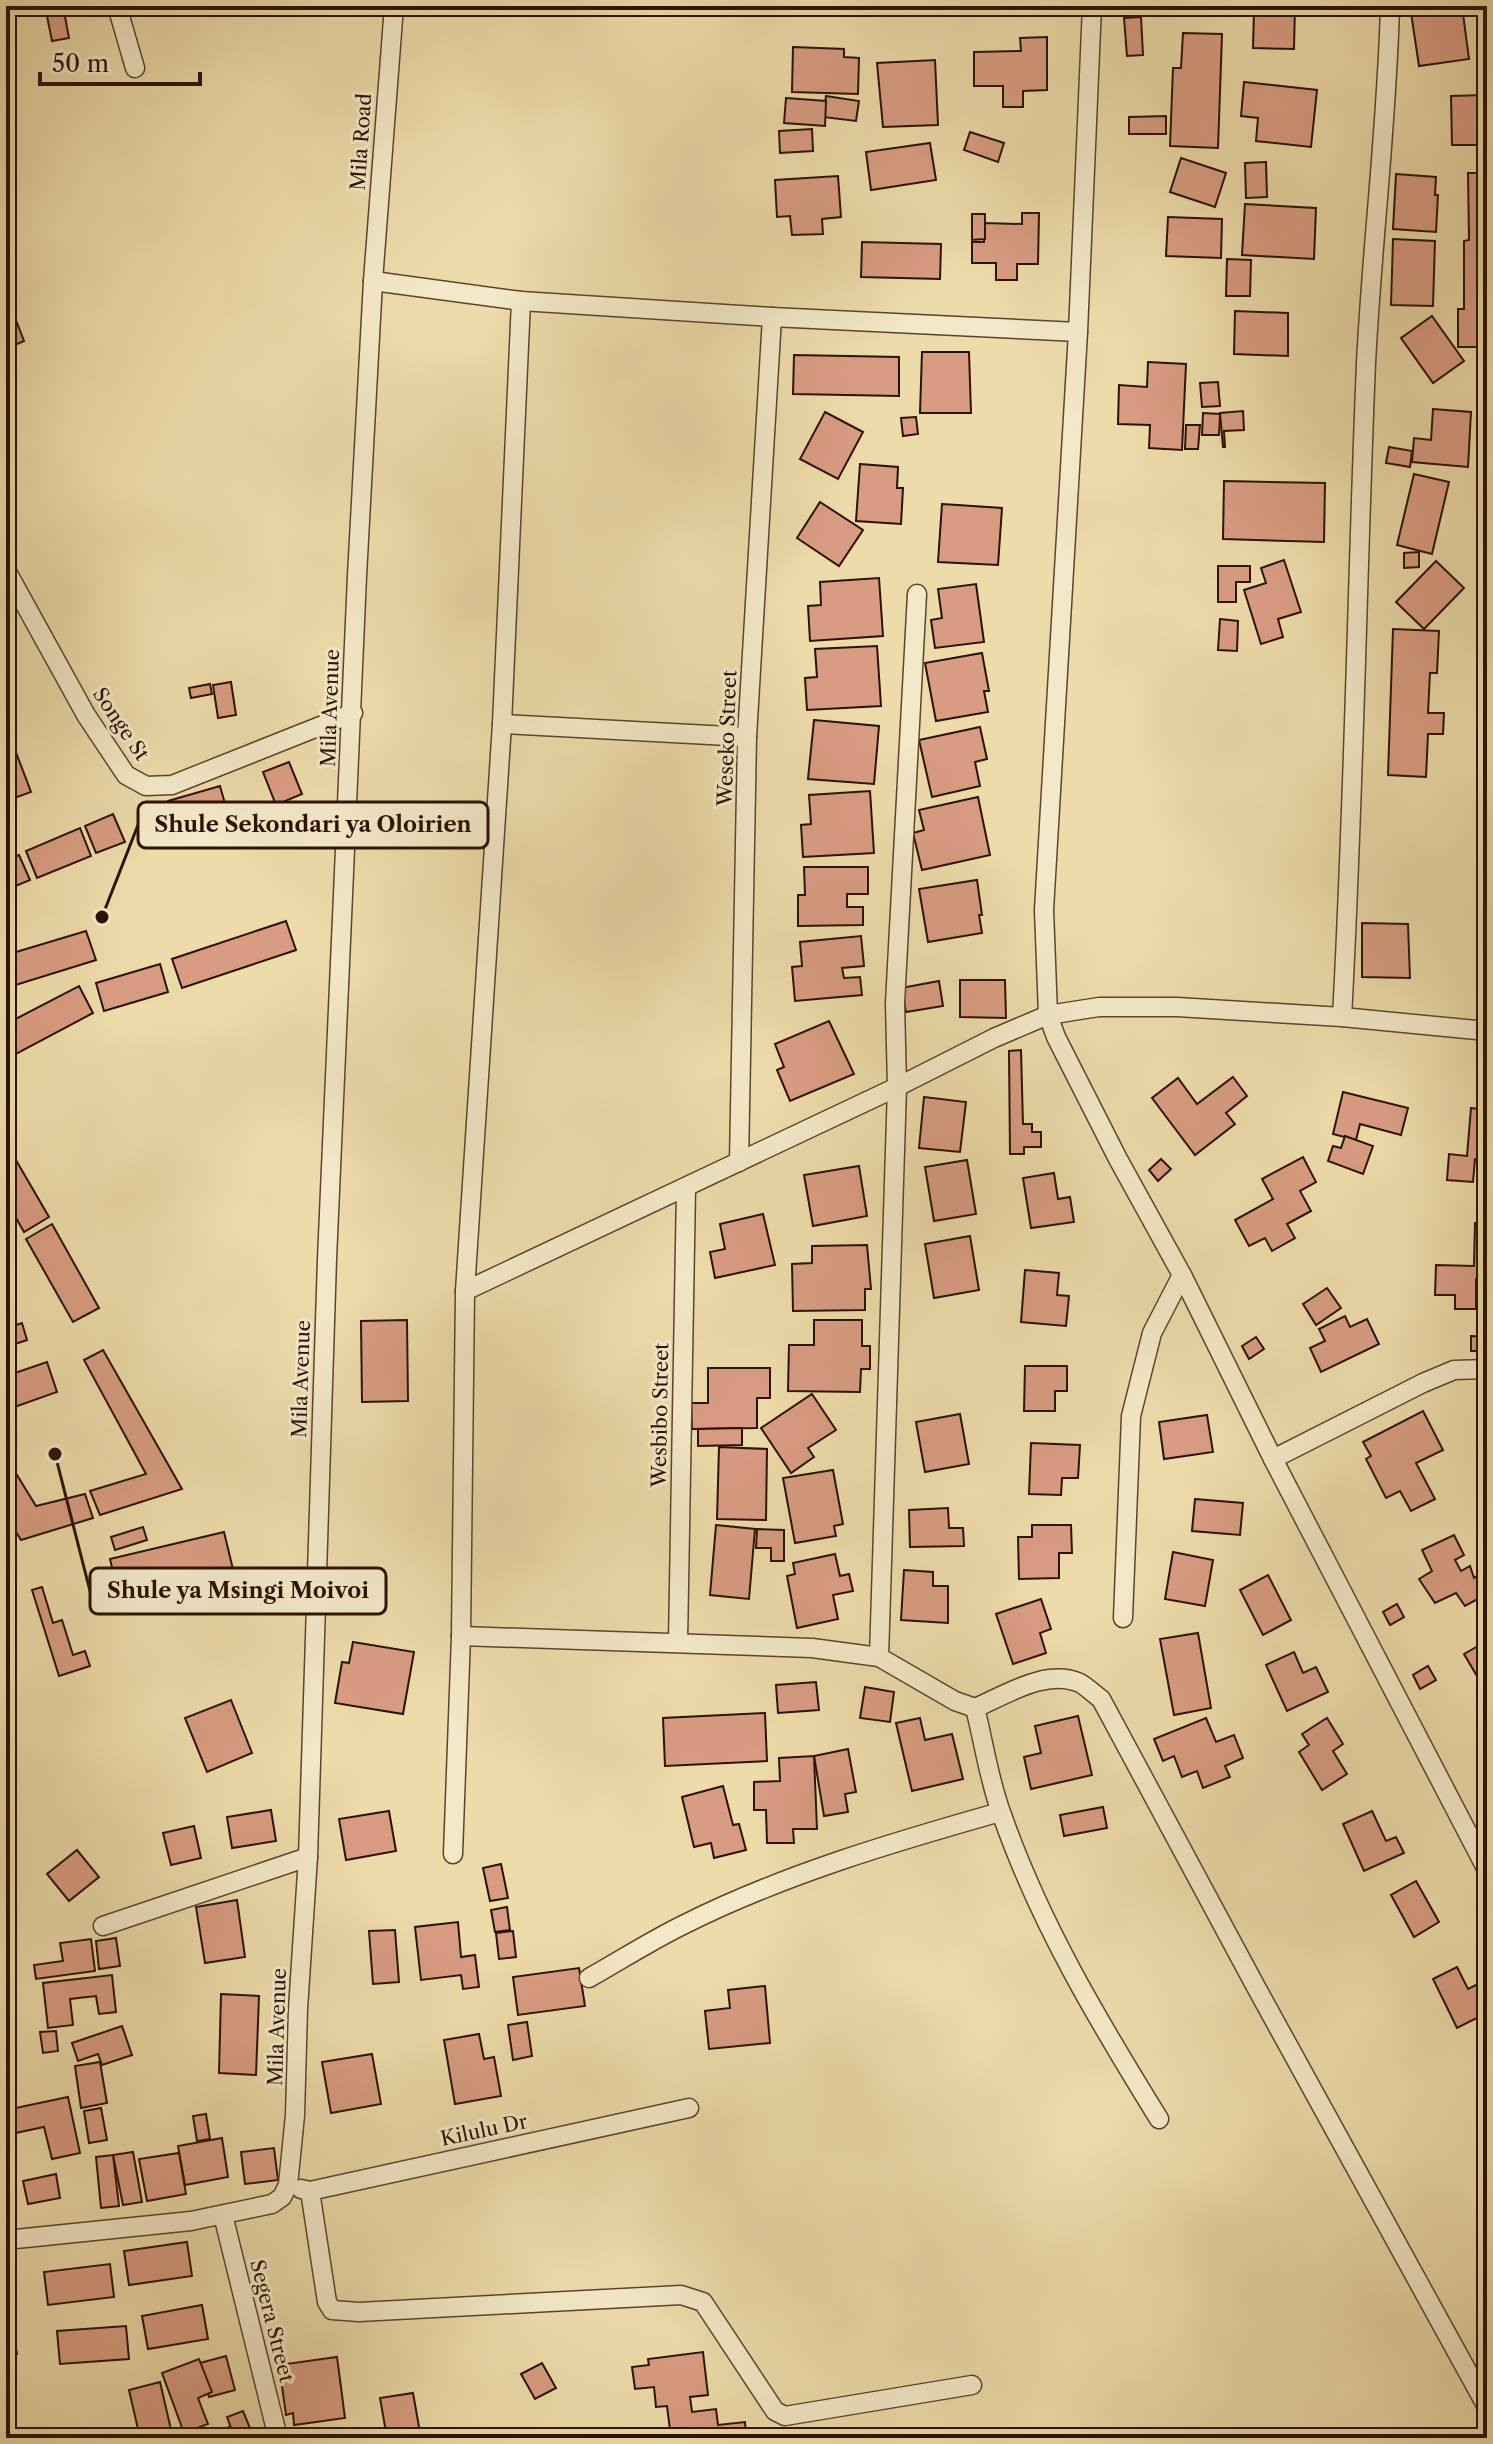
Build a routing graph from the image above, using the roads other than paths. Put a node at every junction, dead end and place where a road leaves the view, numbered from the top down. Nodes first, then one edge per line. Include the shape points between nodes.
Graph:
1 (117, 6) edge
2 (394, 6) edge
3 (1092, 6) edge
4 (1390, 6) edge
5 (135, 68) dead end
6 (373, 281) junction
7 (521, 301) junction
8 (772, 317) junction
9 (1078, 332) junction
10 (6, 570) edge
11 (12, 591) edge
12 (917, 594) dead end
13 (353, 713) junction
14 (502, 724) junction
15 (747, 737) junction
16 (1048, 1015) junction
17 (1342, 1017) junction
18 (1487, 1031) edge
19 (897, 1087) junction
20 (739, 1162) junction
21 (686, 1188) junction
22 (1182, 1275) junction
23 (465, 1291) junction
24 (1487, 1369) edge
25 (1273, 1459) junction
26 (1123, 1618) dead end
27 (461, 1636) junction
28 (678, 1642) junction
29 (879, 1657) junction
30 (975, 1708) junction
31 (1000, 1812) junction
32 (453, 1854) dead end
33 (308, 1857) junction
34 (1486, 1866) edge
35 (103, 1926) dead end
36 (589, 1978) dead end
37 (689, 2108) dead end
38 (1159, 2119) dead end
39 (288, 2185) junction
40 (310, 2191) junction
41 (223, 2215) junction
42 (6, 2240) edge
43 (972, 2385) dead end
44 (1487, 2407) edge
45 (278, 2438) edge

1 - 5 street
2 - 6 street, Mila Road
3 - 9 street
4 - 17 street via 1366,371
6 - 7 street
6 - 13 street, Mila Avenue
7 - 8 street
7 - 14 street
8 - 9 street
8 - 15 street, Weseko Street
9 - 16 street via 1044,910
10 - 11 street, Songe St
11 - 13 street, Songe St via 86,715 126,775 138,783 172,785
12 - 19 street via 895,1003
13 - 33 street, Mila Avenue via 328,1243
14 - 15 street
14 - 23 street
15 - 20 street, Weseko Street
16 - 17 street via 1099,1007 1177,1007
16 - 19 street
16 - 22 street
17 - 18 street
19 - 20 street
19 - 29 street
20 - 21 street
21 - 23 street
21 - 28 street, Wesbibo Street
22 - 25 street
22 - 26 street via 1152,1333 1131,1416
23 - 27 street
24 - 25 street via 1454,1370
25 - 34 street
27 - 28 street
27 - 32 street
28 - 29 street
29 - 30 street
30 - 31 street
30 - 44 street via 1043,1679 1081,1684 1101,1699
31 - 36 street via 761,1890 684,1924
31 - 38 street via 1068,1965
33 - 35 street
33 - 39 street, Mila Avenue
37 - 40 street, Kilulu Dr
39 - 40 street, Kilulu Dr
39 - 41 street via 272,2204
40 - 43 street via 332,2310 681,2295 703,2302 775,2411 785,2416
41 - 42 street
41 - 45 street, Segera Street

